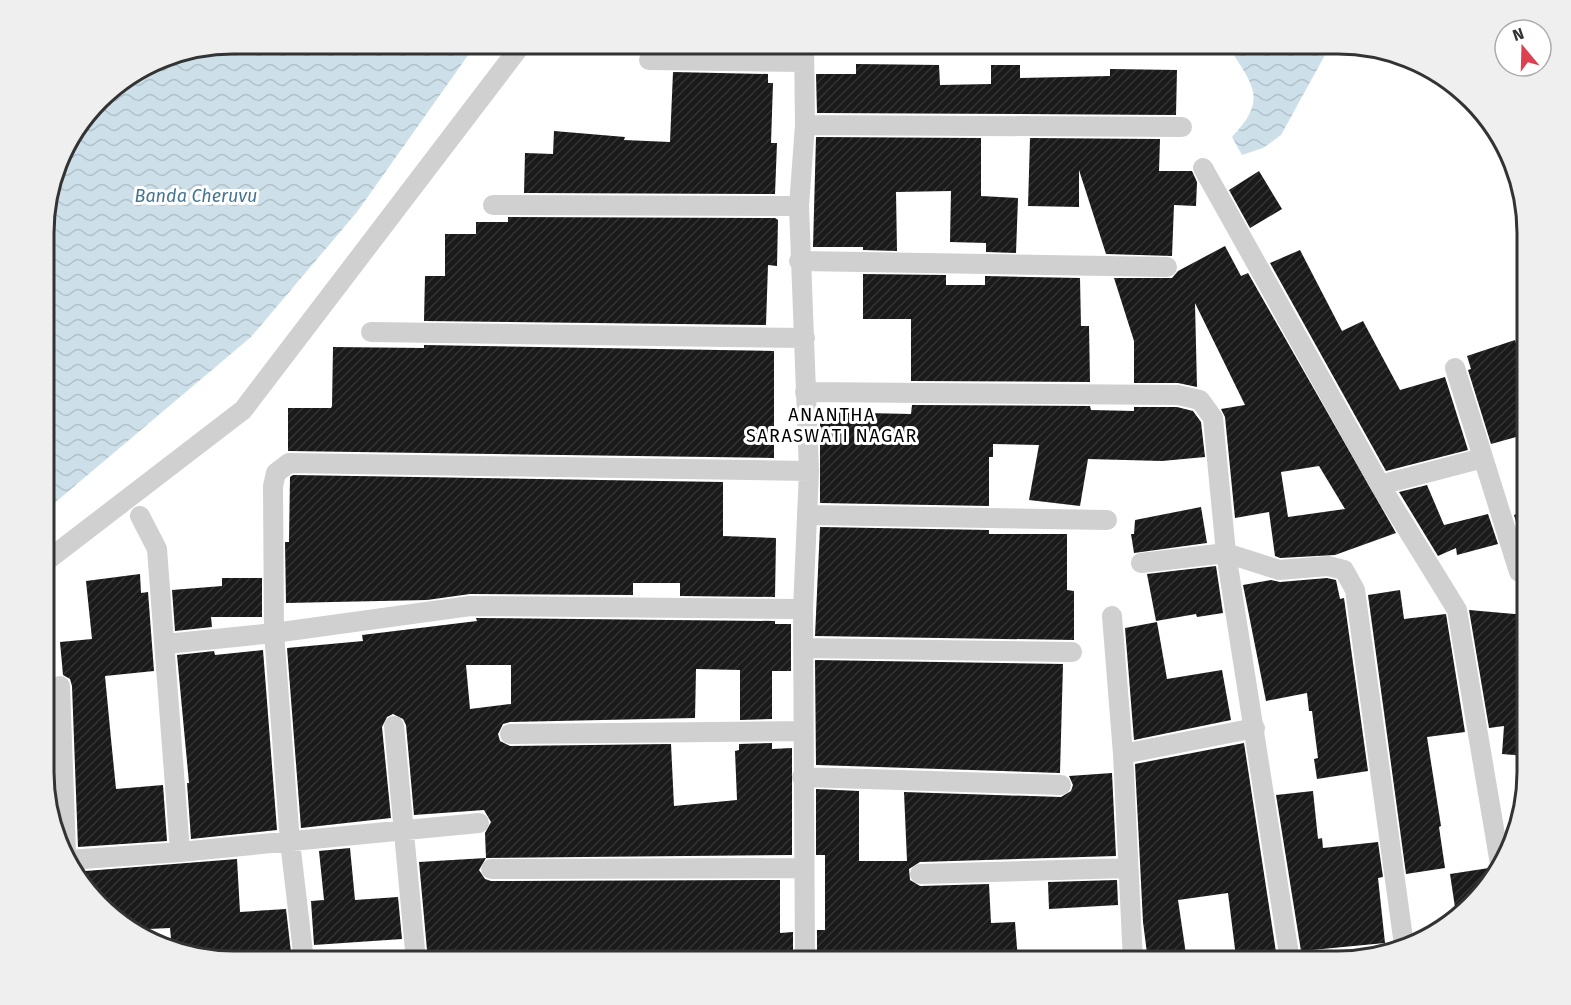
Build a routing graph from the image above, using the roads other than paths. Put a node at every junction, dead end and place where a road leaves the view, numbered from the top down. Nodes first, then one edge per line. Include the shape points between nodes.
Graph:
1 (514, 54) edge
2 (782, 54) edge
3 (804, 54) edge
4 (649, 60) dead end
5 (805, 125) junction
6 (1182, 127) dead end
7 (1203, 168) dead end
8 (493, 205) dead end
9 (799, 206) junction
10 (799, 261) junction
11 (1167, 267) dead end
12 (370, 332) dead end
13 (805, 338) junction
14 (1455, 368) dead end
15 (805, 392) junction
16 (1483, 458) junction
17 (809, 471) junction
18 (1380, 485) junction
19 (809, 515) junction
20 (140, 516) dead end
21 (1107, 520) dead end
22 (1226, 552) junction
23 (54, 555) edge
24 (1141, 563) dead end
25 (1517, 566) edge
26 (803, 609) junction
27 (1112, 616) dead end
28 (274, 633) junction
29 (166, 644) junction
30 (803, 648) junction
31 (1072, 652) dead end
32 (60, 686) dead end
33 (394, 726) dead end
34 (1255, 728) junction
35 (802, 731) junction
36 (510, 734) dead end
37 (1123, 754) junction
38 (802, 777) junction
39 (1061, 784) dead end
40 (479, 823) dead end
41 (405, 831) junction
42 (65, 832) edge
43 (290, 842) junction
44 (1498, 851) edge
45 (180, 852) junction
46 (77, 859) edge
47 (1128, 867) junction
48 (803, 868) junction
49 (491, 869) dead end
50 (920, 874) dead end
51 (1403, 938) edge
52 (303, 951) edge
53 (415, 951) edge
54 (805, 951) edge
55 (1132, 951) edge
56 (1288, 951) edge

1 - 23 street via 243,410
2 - 4 street
3 - 5 street
5 - 6 street
5 - 9 street
7 - 18 street
8 - 9 street
9 - 10 street
10 - 11 street
10 - 13 street
12 - 13 street
13 - 15 street
14 - 16 street
15 - 17 street
15 - 22 street via 1178,395 1200,400 1213,418
16 - 18 street
16 - 25 street
17 - 19 street
17 - 28 street via 289,463 276,473 273,486
18 - 44 street via 1458,610
19 - 21 street
19 - 26 street
20 - 29 street via 157,549
22 - 24 street
22 - 34 street
22 - 51 street via 1279,570 1328,566 1344,570 1355,591
26 - 28 street via 470,606
26 - 30 street
27 - 37 street
28 - 29 street
28 - 43 street
29 - 45 street
30 - 31 street
30 - 35 street
32 - 42 street
33 - 41 street
34 - 37 street
34 - 56 street
35 - 36 street
35 - 38 street
37 - 47 street
38 - 39 street
38 - 48 street
40 - 41 street
41 - 43 street
41 - 53 street
43 - 45 street
43 - 52 street
45 - 46 street
47 - 50 street
47 - 55 street
48 - 49 street
48 - 54 street

